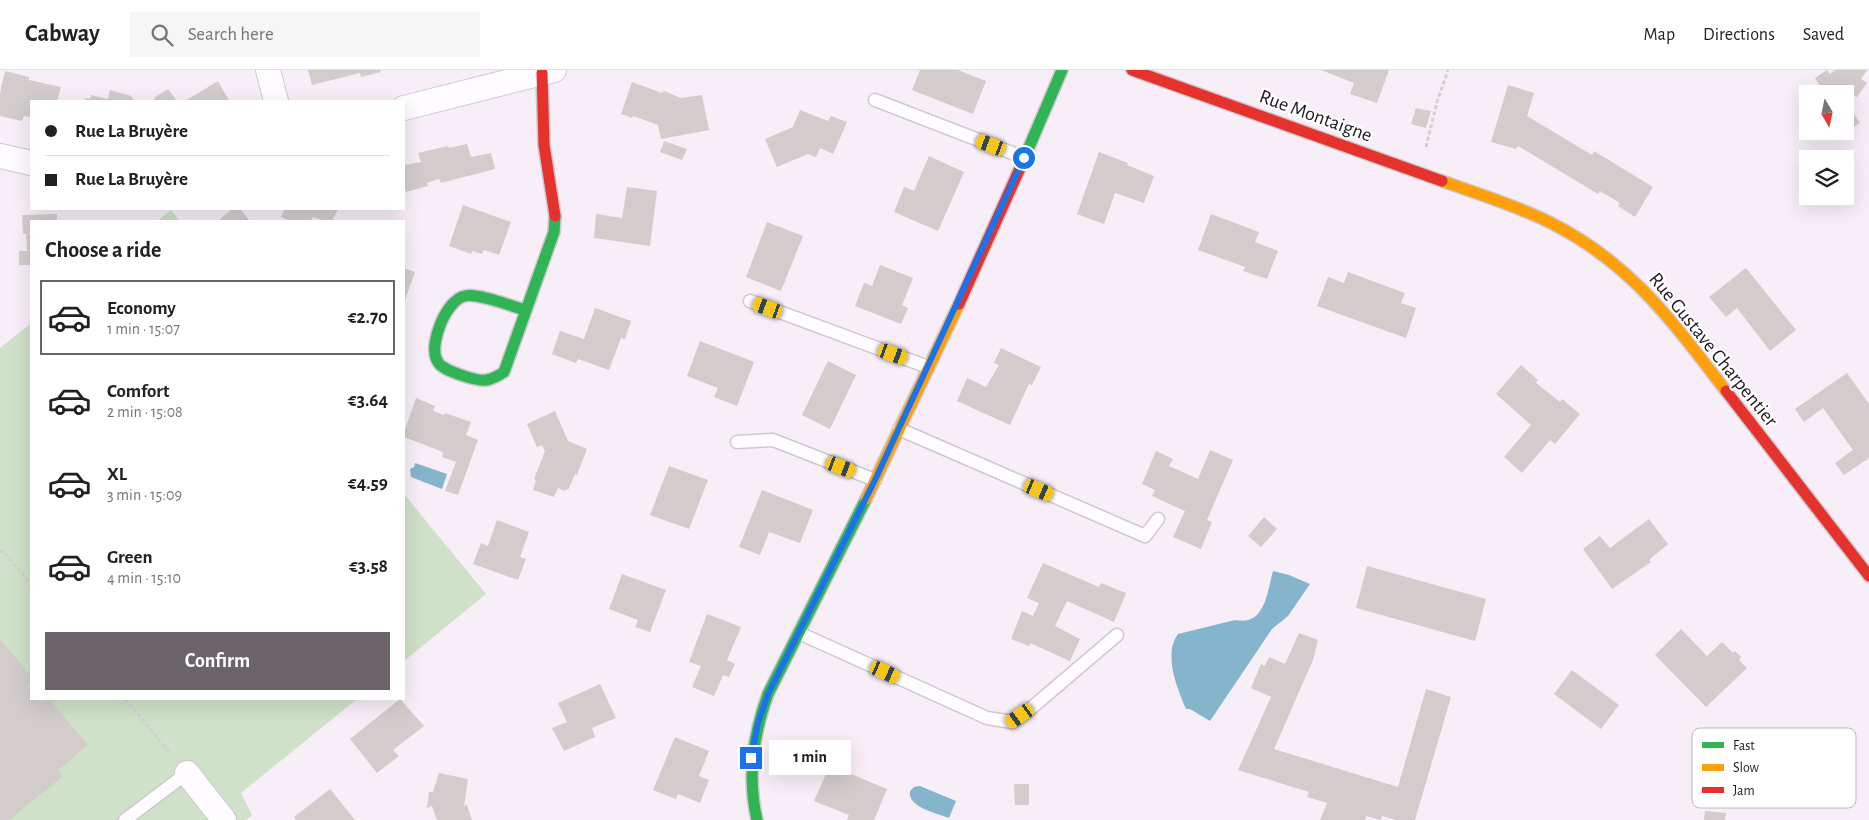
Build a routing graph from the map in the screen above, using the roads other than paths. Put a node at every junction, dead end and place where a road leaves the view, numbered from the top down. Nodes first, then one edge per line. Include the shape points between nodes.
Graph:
1 (268, 70) edge
2 (1062, 70) edge
3 (1132, 70) edge
4 (548, 71) edge
5 (276, 100) edge
6 (875, 100) dead end
7 (405, 108) edge
8 (0, 156) edge
9 (1024, 158) junction
10 (30, 163) edge
11 (1487, 197) joint
12 (750, 301) dead end
13 (525, 310) junction
14 (928, 367) junction
15 (899, 429) junction
16 (737, 442) dead end
17 (875, 480) junction
18 (1158, 519) dead end
19 (1869, 576) edge
20 (799, 633) junction
21 (1117, 635) dead end
22 (187, 773) joint
23 (125, 820) edge
24 (224, 820) edge
25 (757, 820) edge

1 - 5 street
2 - 9 street
3 - 11 street, Rue Montaigne
4 - 7 street
4 - 13 street via 546,157 556,219
6 - 9 lane
8 - 10 street
9 - 14 street
11 - 19 street, Rue Gustave Charpentier via 1565,229 1636,280 1668,314
12 - 14 lane
13 - 13 street via 464,296 448,308 434,344 436,359 442,367 476,380 495,378 504,372
14 - 15 street
15 - 17 street
15 - 18 lane via 1144,536
16 - 17 lane via 773,440
17 - 20 street
20 - 21 lane via 987,718 1012,722
20 - 25 street via 768,694 754,739 751,777
22 - 23 lane
22 - 24 street

